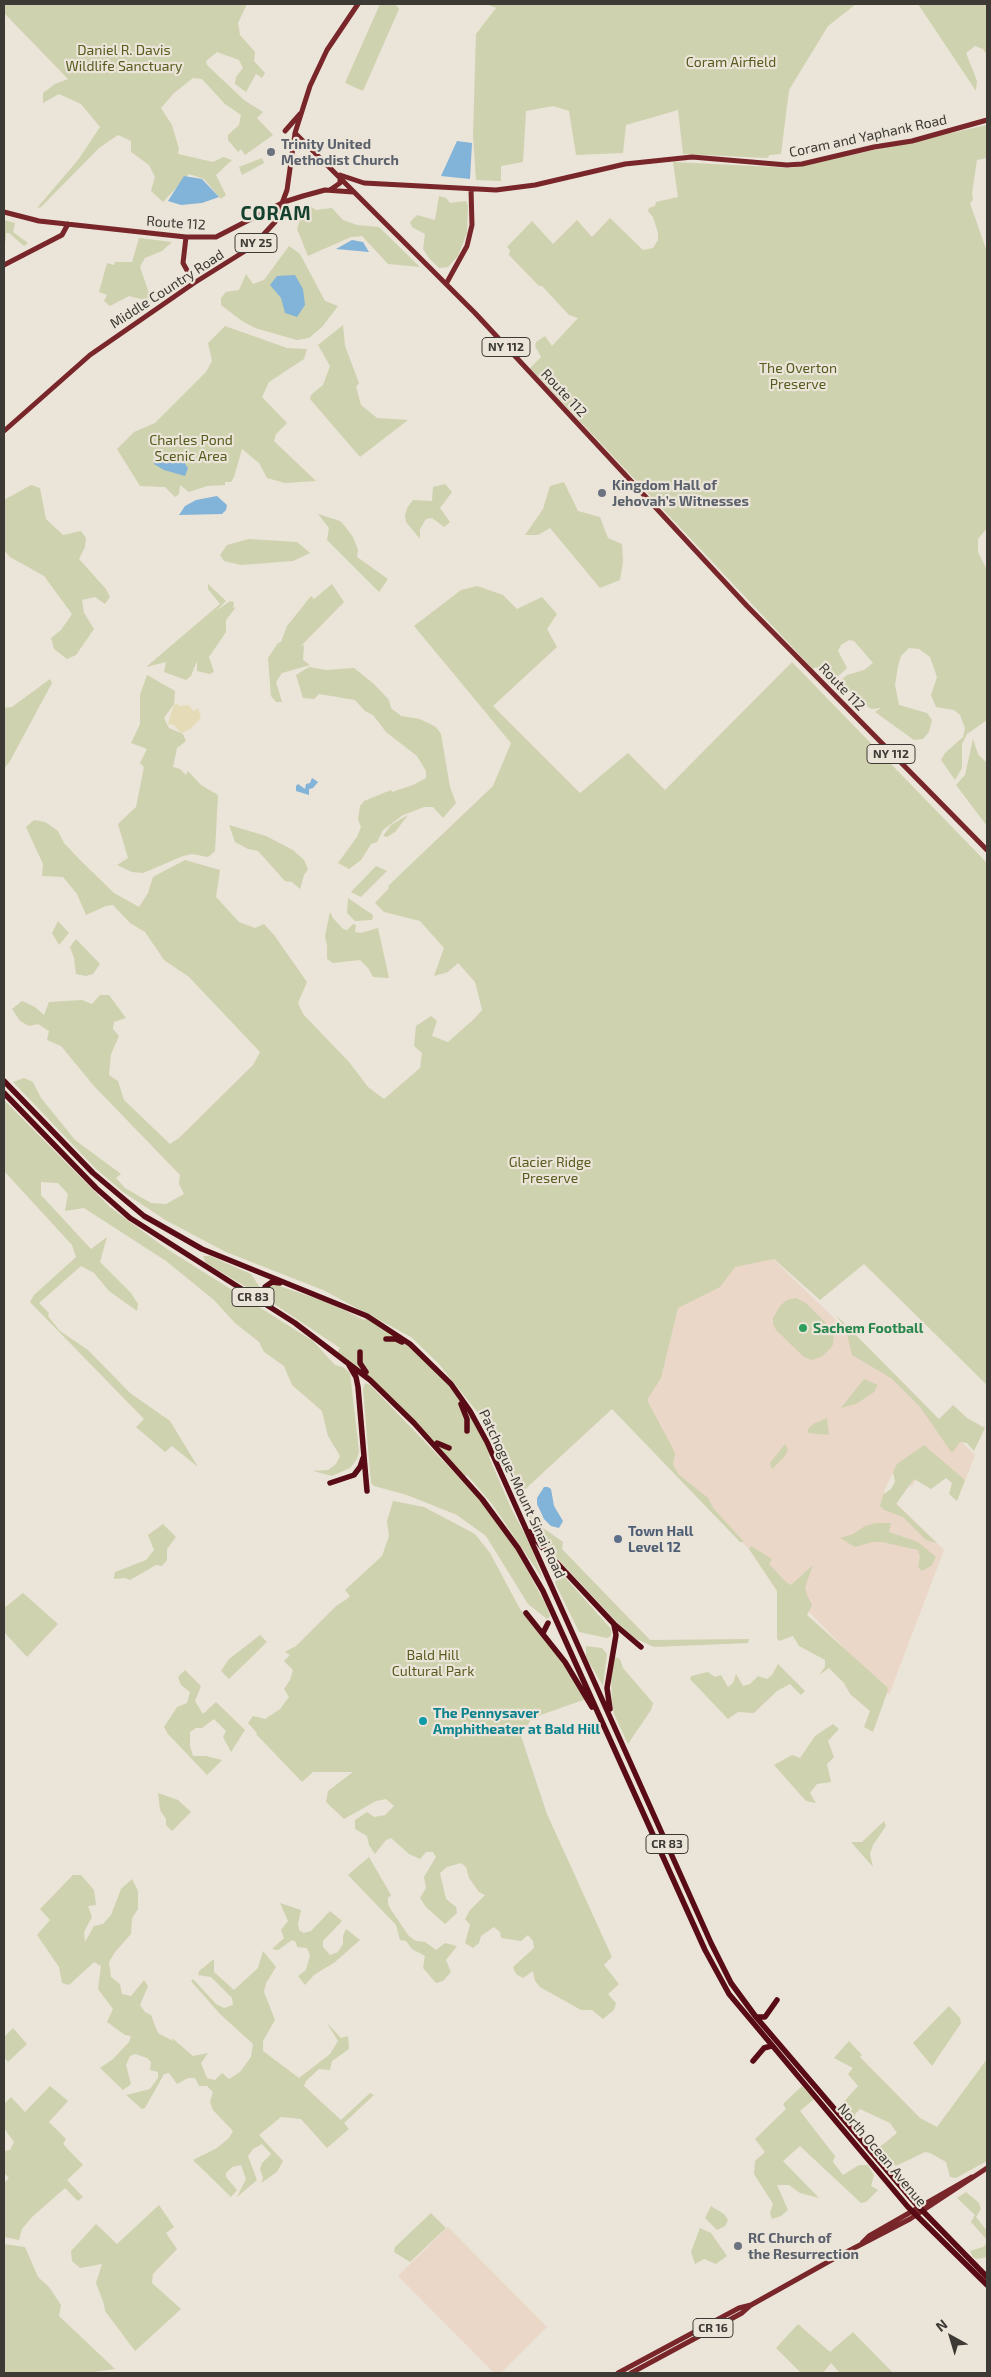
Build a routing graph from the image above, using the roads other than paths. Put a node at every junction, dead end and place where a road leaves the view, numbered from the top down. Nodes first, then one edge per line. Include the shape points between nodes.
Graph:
1 (358, 4) edge
2 (300, 113) junction
3 (987, 120) edge
4 (285, 131) dead end
5 (295, 133) junction
6 (339, 176) junction
7 (471, 189) junction
8 (330, 190) junction
9 (354, 192) junction
10 (284, 202) junction
11 (4, 212) edge
12 (68, 224) junction
13 (186, 237) junction
14 (4, 265) edge
15 (194, 283) junction
16 (446, 284) junction
17 (4, 431) edge
18 (987, 850) edge
19 (4, 1080) edge
20 (4, 1093) edge
21 (313, 1294) junction
22 (295, 1323) junction
23 (386, 1339) dead end
24 (360, 1352) dead end
25 (419, 1352) junction
26 (337, 1353) junction
27 (450, 1384) junction
28 (383, 1391) junction
29 (414, 1423) junction
30 (467, 1430) dead end
31 (449, 1448) dead end
32 (364, 1451) junction
33 (330, 1483) dead end
34 (367, 1491) dead end
35 (511, 1497) junction
36 (526, 1613) dead end
37 (548, 1623) dead end
38 (614, 1624) junction
39 (543, 1633) junction
40 (641, 1647) dead end
41 (620, 1740) junction
42 (623, 1767) junction
43 (777, 2000) dead end
44 (756, 2017) junction
45 (766, 2028) joint
46 (763, 2036) joint
47 (771, 2046) junction
48 (754, 2061) dead end
49 (987, 2168) edge
50 (921, 2210) junction
51 (914, 2213) junction
52 (987, 2277) edge
53 (987, 2285) edge
54 (752, 2305) junction
55 (618, 2373) edge
56 (631, 2373) edge

1 - 2 main road, Middle Country Road / NY 25 via 326,50
2 - 4 main road
2 - 5 main road, Middle Country Road / NY 25
3 - 7 main road, Coram and Yaphank Road via 911,142 802,164 692,157 597,169 535,185 496,190
5 - 6 main road
5 - 10 main road, Middle Country Road / NY 25
6 - 7 main road, Coram and Yaphank Road via 364,183
6 - 8 main road via 340,183
6 - 9 main road
7 - 16 main road via 472,225 468,246
8 - 9 main road, Route 112
8 - 10 main road, Route 112
9 - 16 main road, Route 112 / NY 112
10 - 13 main road, Route 112 via 216,237
10 - 15 main road, Middle Country Road / NY 25 via 275,222 253,246
11 - 12 main road, Route 112 via 30,220
12 - 13 main road, Route 112
12 - 14 main road via 62,235
13 - 15 main road via 183,263
15 - 17 main road, Middle Country Road / NY 25 via 90,355
16 - 18 main road, Route 112 / NY 112 via 747,606
19 - 21 highway, Patchogue-Mount Sinai Road / CR 83 via 97,1177 144,1216 202,1249
20 - 22 highway, Patchogue-Mount Sinai Road / CR 83 via 96,1188 130,1218
21 - 22 highway via 274,1282 264,1287 266,1300
21 - 25 highway, Patchogue-Mount Sinai Road / CR 83 via 367,1316
22 - 26 highway, Patchogue-Mount Sinai Road / CR 83
23 - 25 highway via 399,1340
24 - 28 highway via 361,1366
25 - 27 highway, Patchogue-Mount Sinai Road / CR 83
26 - 28 highway, Patchogue-Mount Sinai Road / CR 83
26 - 32 highway via 357,1380
27 - 30 highway via 464,1409
27 - 35 highway, Patchogue-Mount Sinai Road / CR 83 via 481,1431
28 - 29 highway, Patchogue-Mount Sinai Road / CR 83
29 - 31 highway via 439,1445
29 - 42 highway, Patchogue-Mount Sinai Road / CR 83 via 493,1512 528,1563
32 - 33 highway via 362,1464 354,1475
32 - 34 highway
35 - 38 highway via 538,1543
35 - 41 highway, Patchogue-Mount Sinai Road / CR 83
36 - 39 highway
37 - 39 highway
38 - 40 highway
38 - 41 highway via 616,1635 607,1693
39 - 42 highway via 581,1687
41 - 44 highway, Patchogue-Mount Sinai Road / CR 83 via 716,1953 731,1983
42 - 46 highway, Patchogue-Mount Sinai Road / CR 83 via 710,1961 729,1994
43 - 44 highway via 765,2016
44 - 45 highway, Patchogue-Mount Sinai Road / CR 83
45 - 50 highway, North Ocean Avenue / CR 83
46 - 47 highway, North Ocean Avenue / CR 83
47 - 48 highway via 764,2048
47 - 51 highway, North Ocean Avenue / CR 83
49 - 50 main road, CR 16
50 - 51 main road, CR 16
50 - 52 highway, North Ocean Avenue / CR 83
51 - 53 highway, North Ocean Avenue / CR 83
51 - 54 main road, CR 16 via 872,2241 859,2244
54 - 55 main road, CR 16 via 739,2308
54 - 56 main road, CR 16

